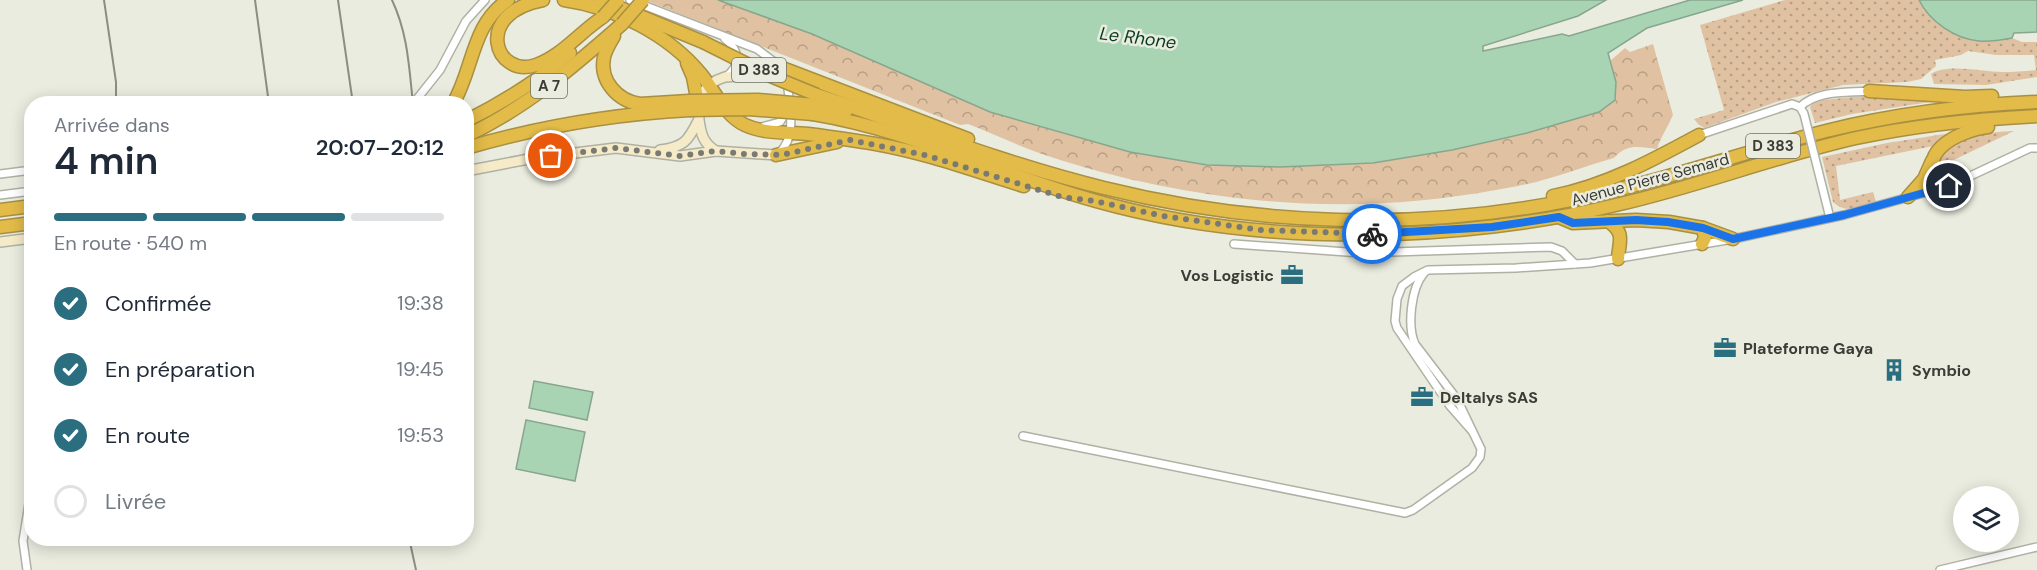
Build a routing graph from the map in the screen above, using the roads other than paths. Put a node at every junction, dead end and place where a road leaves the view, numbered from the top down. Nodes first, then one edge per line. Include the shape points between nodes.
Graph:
1 (485, 0) edge
2 (508, 0) edge
3 (543, 0) edge
4 (564, 0) edge
5 (601, 0) edge
6 (618, 0) edge
7 (630, 0) edge
8 (643, 0) edge
9 (603, 17) junction
10 (622, 24) junction
11 (721, 36) junction
12 (684, 57) junction
13 (785, 69) junction
14 (726, 77) junction
15 (709, 86) junction
16 (1869, 90) joint
17 (420, 96) edge
18 (457, 96) edge
19 (789, 102) junction
20 (2037, 102) edge
21 (2013, 103) junction
22 (815, 105) junction
23 (694, 108) junction
24 (1802, 110) junction
25 (2037, 116) edge
26 (474, 117) edge
27 (2001, 118) junction
28 (753, 128) junction
29 (474, 132) edge
30 (789, 133) junction
31 (1700, 135) joint
32 (850, 140) junction
33 (474, 146) edge
34 (2037, 148) edge
35 (649, 151) junction
36 (716, 151) junction
37 (776, 155) junction
38 (1933, 160) junction
39 (474, 169) edge
40 (24, 171) edge
41 (1047, 172) junction
42 (0, 174) edge
43 (1949, 186) junction
44 (24, 192) edge
45 (0, 195) edge
46 (1908, 197) junction
47 (1095, 201) junction
48 (1537, 206) junction
49 (24, 207) edge
50 (0, 210) edge
51 (1559, 217) junction
52 (1830, 218) junction
53 (1608, 221) junction
54 (24, 224) edge
55 (0, 227) edge
56 (1703, 228) junction
57 (24, 239) edge
58 (1733, 239) junction
59 (0, 242) edge
60 (1234, 244) dead end
61 (1702, 244) junction
62 (1618, 259) junction
63 (1575, 264) junction
64 (1428, 270) junction
65 (1472, 431) junction
66 (1023, 436) dead end
67 (24, 535) edge
68 (2037, 547) edge
69 (27, 570) edge
70 (1940, 570) edge

1 - 17 street via 466,21 440,70
2 - 18 highway via 489,16 482,29
3 - 9 highway via 517,8 500,24 498,46 514,65 530,66 549,59
4 - 12 highway via 638,24
5 - 22 highway, D 383, bridge via 703,42 773,77
6 - 9 highway, A 7, bridge
7 - 11 street
8 - 10 highway, A 7, bridge
9 - 26 highway, A 7 via 595,30 545,73
10 - 23 highway via 604,60 604,73 611,88 624,100 636,104
10 - 29 highway, A 7 via 544,90
11 - 13 street via 764,52
11 - 14 street via 738,57
12 - 15 highway
12 - 23 highway via 693,77
13 - 14 street via 768,68
13 - 19 street
13 - 41 highway
14 - 15 street
15 - 23 street
15 - 28 highway via 734,118
16 - 21 highway via 2000,96
16 - 24 street via 1818,96 1810,99
19 - 28 street via 780,122
19 - 30 street
20 - 21 highway, Avenue Pierre Semard / D 383
21 - 48 highway, Avenue Pierre Semard / D 383 via 1909,114 1858,124 1626,189
22 - 23 highway, D 383, bridge
22 - 41 highway, D 383 via 911,127
22 - 47 highway, D 383 via 849,121 897,133
23 - 33 highway, D 383 via 580,123
23 - 35 street via 692,134 683,144
23 - 36 street via 704,141
24 - 31 street via 1792,104
24 - 52 street, bridge
25 - 27 highway, Avenue Pierre Semard / D 383
27 - 38 highway via 1992,126 1955,136 1941,145
27 - 51 highway, Avenue Pierre Semard / D 383 via 1856,138 1641,199
28 - 30 highway
30 - 32 highway
30 - 37 street via 786,145
31 - 48 highway via 1635,169 1547,197
32 - 37 highway
32 - 47 highway via 925,155 1062,197
34 - 43 street
35 - 36 street via 680,156
35 - 39 street via 605,149
36 - 37 street
38 - 43 highway via 1934,171
38 - 46 highway via 1924,179
40 - 42 street
41 - 48 highway, Avenue Pierre Semard / D 383 via 1148,199 1287,218 1423,219
43 - 46 street
44 - 45 street
46 - 52 street
47 - 51 highway, Avenue Pierre Semard / D 383 via 1227,226 1347,234 1448,231
49 - 50 highway
51 - 53 highway via 1573,223
52 - 58 street
53 - 56 highway via 1668,222
53 - 62 highway via 1619,231
54 - 55 highway
56 - 58 highway
56 - 61 highway
57 - 59 street
58 - 61 street
60 - 63 street via 1361,253 1551,247 1563,251
61 - 62 street
62 - 63 street
63 - 64 street
64 - 65 street via 1416,287 1410,334 1457,399
64 - 65 street via 1402,286 1395,321 1407,345
65 - 66 street via 1481,449 1472,468 1405,513
67 - 69 street
68 - 70 street

